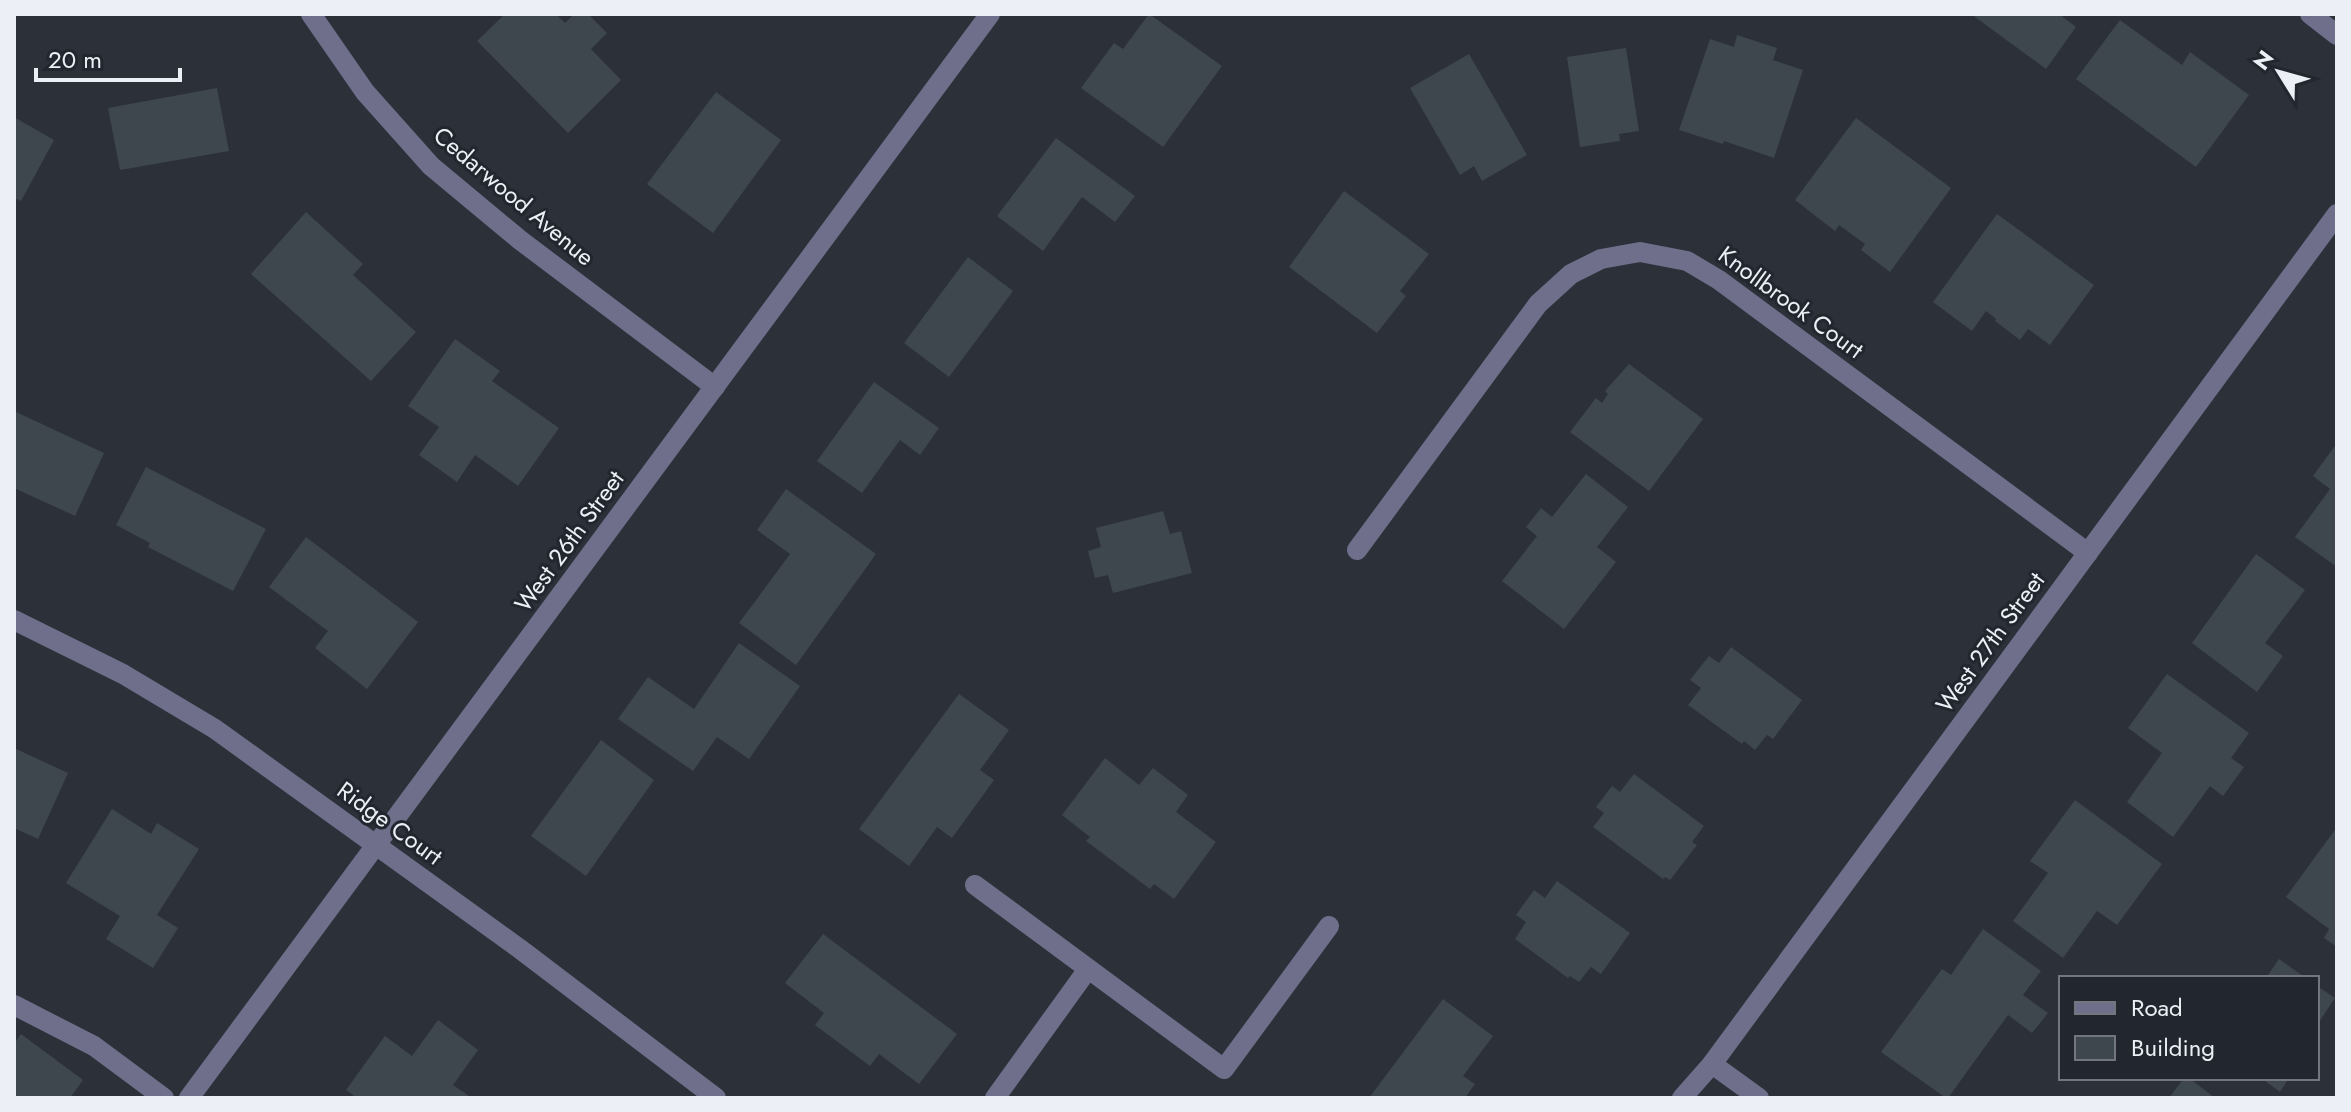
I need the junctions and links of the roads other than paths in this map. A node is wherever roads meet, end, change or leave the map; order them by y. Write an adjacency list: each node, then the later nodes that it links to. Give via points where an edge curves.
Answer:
1 (311, 14): 6 (street, Cedarwood Avenue, via 365,92 431,166)
2 (990, 14): 6 (street, West 26th Street)
3 (2310, 14): 4 (street)
4 (2337, 35)
5 (2337, 214): 8 (street, West 27th Street)
6 (715, 387): 10 (street, West 26th Street)
7 (1357, 550): 8 (street, Knollbrook Court, via 1538,304 1571,274 1601,259 1640,252 1687,261 1719,280)
8 (2088, 553): 15 (street, West 27th Street)
9 (14, 620): 10 (street, Ridge Court, via 123,674 215,729)
10 (376, 846): 17 (street, West 26th Street); 18 (street, Ridge Court)
11 (975, 885): 13 (street)
12 (1329, 926): 13 (street, via 1224,1069)
13 (1088, 969): 19 (street)
14 (14, 1005): 16 (street, via 94,1046)
15 (1712, 1064): 20 (street, West 27th Street); 21 (street)
16 (164, 1098)
17 (189, 1098)
18 (716, 1098)
19 (995, 1098)
20 (1682, 1098)
21 (1759, 1098)

